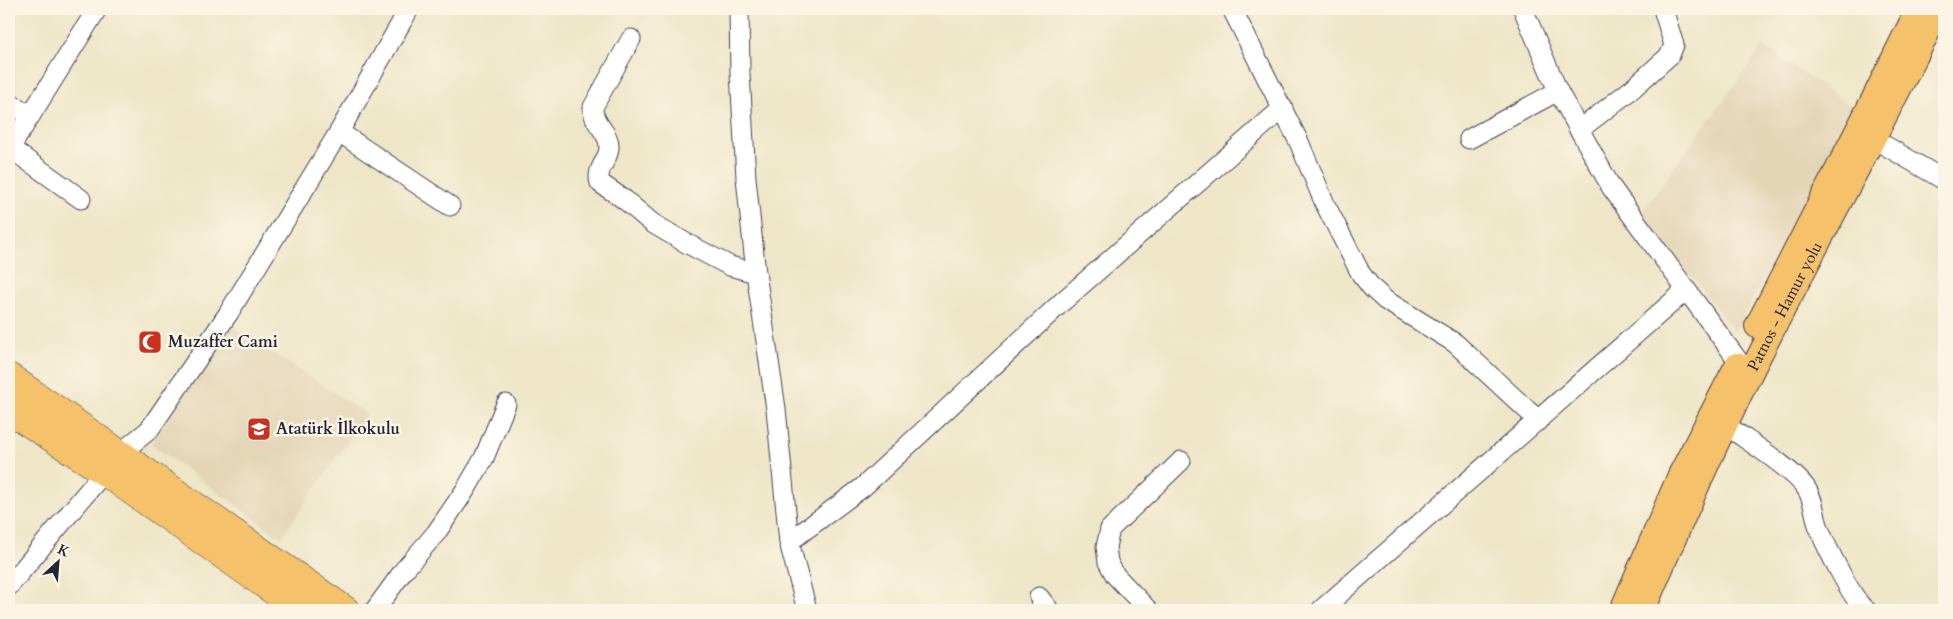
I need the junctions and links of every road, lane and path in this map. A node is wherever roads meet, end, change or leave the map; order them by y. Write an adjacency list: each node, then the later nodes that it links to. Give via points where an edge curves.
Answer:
1 (96, 9): 12 (street)
2 (409, 9): 14 (street)
3 (738, 9): 21 (street, via 746,178)
4 (1232, 9): 11 (street)
5 (1522, 9): 9 (street)
6 (1663, 9): 13 (street, via 1673,50 1632,89)
7 (1934, 16): 16 (main road, Patnos - Hamur yolu); 23 (main road, Patnos - Hamur yolu, via 1872,102)
8 (631, 39): 21 (street, via 593,106 592,115 609,148 599,171 600,183 652,223 686,243 730,266)
9 (1558, 91): 13 (street); 15 (street)
10 (9, 103): 12 (street)
11 (1283, 108): 27 (street, via 1325,204 1361,274 1372,288 1455,343); 31 (street, via 1062,302 863,487)
12 (32, 116): 17 (street)
13 (1578, 130): 22 (street, via 1611,187)
14 (339, 132): 20 (street); 30 (street, via 212,337 148,430)
15 (1469, 139)
16 (1874, 139): 18 (street); 23 (main road, Patnos - Hamur yolu)
17 (9, 149): 19 (street)
18 (1944, 180)
19 (81, 199)
20 (450, 206)
21 (756, 273): 31 (street, via 776,409)
22 (1686, 290): 23 (street); 27 (street)
23 (1744, 368): 28 (main road, Patnos - Hamur yolu); 39 (main road, Patnos - Hamur yolu, via 1680,475)
24 (9, 377): 30 (highway)
25 (506, 404): 35 (street, via 484,458 466,489)
26 (9, 410): 30 (highway)
27 (1539, 421): 38 (street)
28 (1726, 425): 40 (main road, Patnos - Hamur yolu); 41 (street, via 1775,460 1806,488 1819,528 1854,597)
29 (1181, 461): 37 (street, via 1110,529 1106,547 1108,562 1115,575)
30 (112, 463): 32 (street); 33 (highway); 34 (highway)
31 (789, 542): 36 (street)
32 (9, 586)
33 (301, 610)
34 (345, 610)
35 (375, 610)
36 (807, 610)
37 (1148, 610)
38 (1321, 610)
39 (1622, 610)
40 (1643, 610)
41 (1866, 610)

